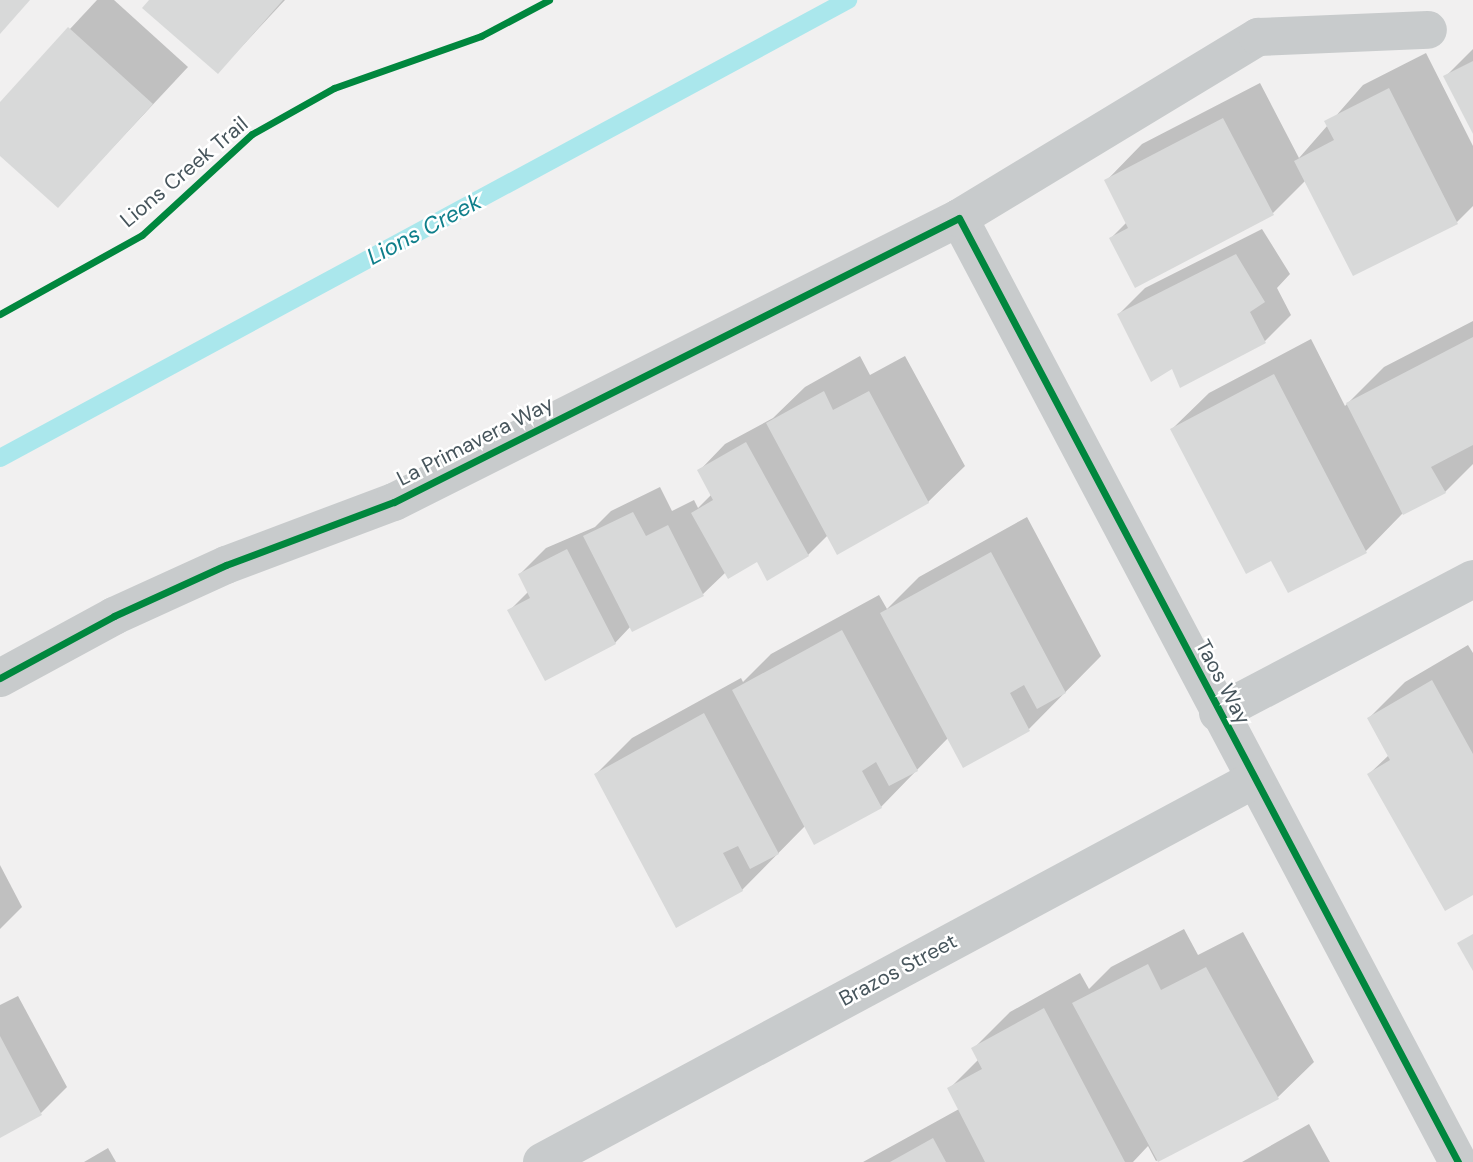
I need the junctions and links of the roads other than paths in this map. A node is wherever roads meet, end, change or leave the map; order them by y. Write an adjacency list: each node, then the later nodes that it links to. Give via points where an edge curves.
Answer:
1 (1428, 30): 2 (street, La Primavera Way, via 1258,37)
2 (958, 218): 4 (street, La Primavera Way, via 394,502 214,571 114,616); 5 (street, Taos Way)
3 (1473, 579): 5 (street, Taos Way)
4 (0, 678)
5 (1218, 712): 6 (street, Taos Way)
6 (1255, 779): 7 (street, Brazos Street); 8 (street, Taos Way)
7 (542, 1162)
8 (1458, 1162)

